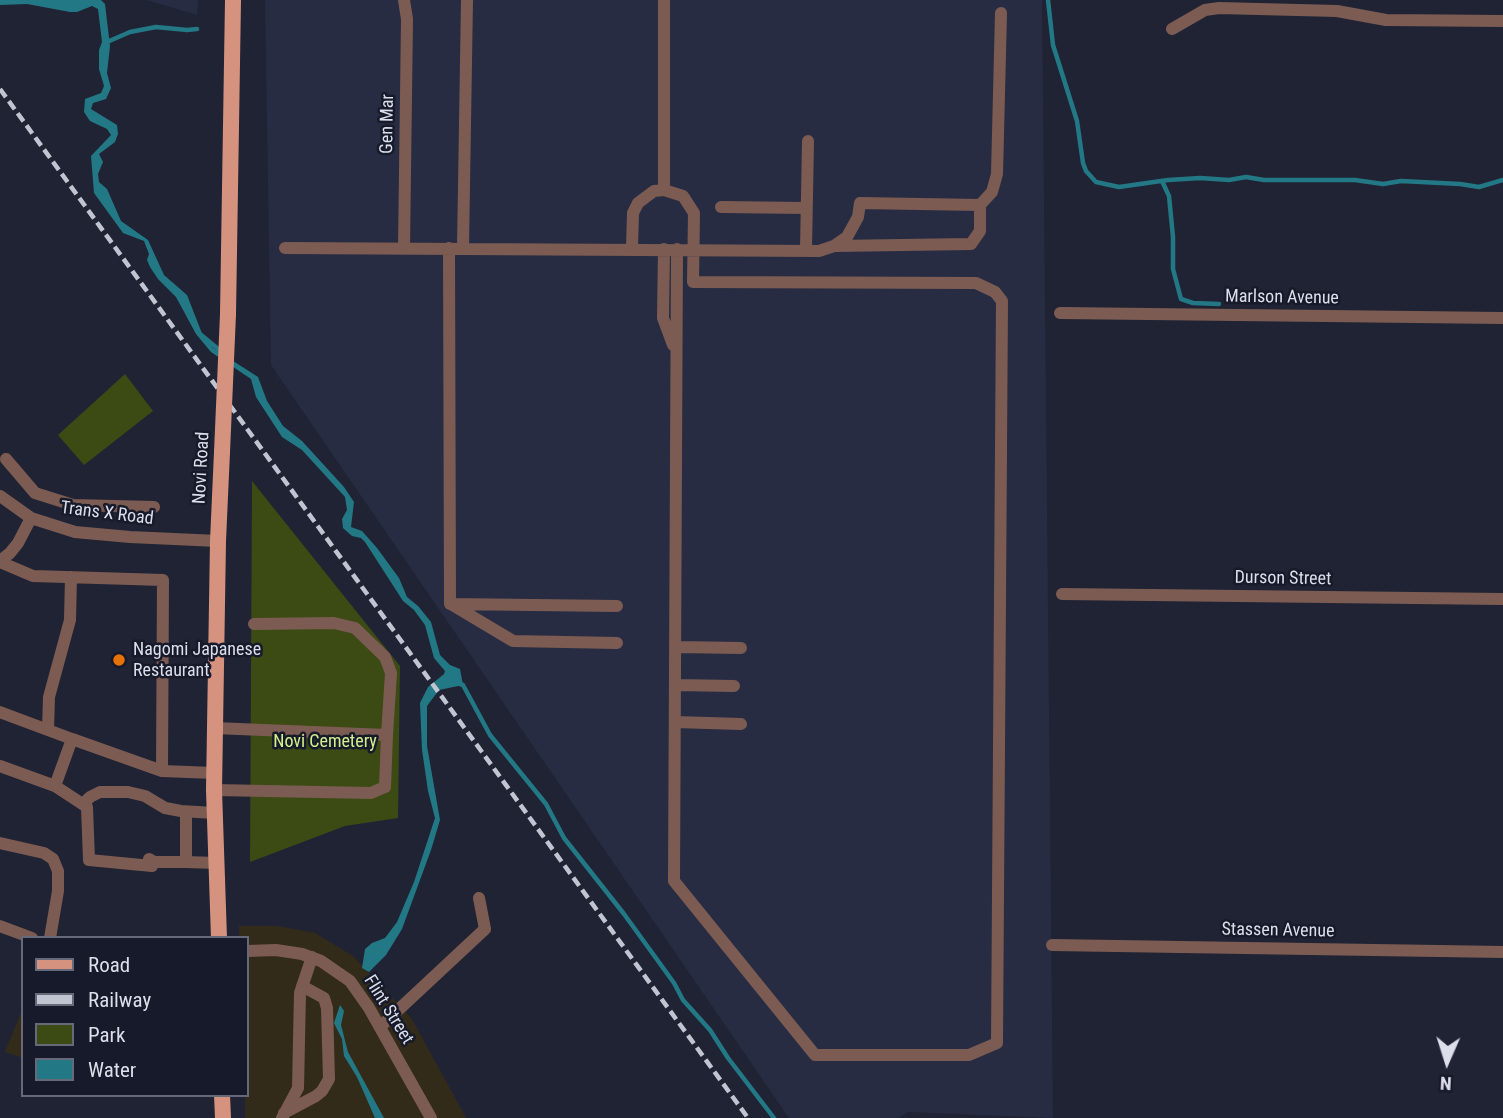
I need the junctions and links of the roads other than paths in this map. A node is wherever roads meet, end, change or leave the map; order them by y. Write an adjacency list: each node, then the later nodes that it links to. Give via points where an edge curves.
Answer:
1 (233, 0): 28 (main road, Novi Road, bridge, via 228,314)
2 (404, 0): 15 (street, Gen Mar)
3 (467, 0): 17 (street)
4 (664, 0): 9 (street)
5 (1001, 13): 10 (street, via 997,174 992,192)
6 (1503, 21): 7 (street, via 1386,20 1337,11 1219,8 1205,10)
7 (1172, 29)
8 (808, 141): 12 (street)
9 (664, 190): 18 (street, via 654,191 633,212); 20 (street, via 690,204)
10 (980, 205): 13 (street, via 860,203 852,231); 13 (street, via 980,231 971,244)
11 (722, 207): 12 (street)
12 (806, 208): 21 (street)
13 (834, 246): 21 (street)
14 (285, 248): 15 (street)
15 (404, 248): 16 (street)
16 (449, 248): 17 (street); 33 (street)
17 (463, 248): 18 (street)
18 (632, 248): 19 (street)
19 (671, 249): 20 (street); 37 (street, via 663,318 676,352)
20 (694, 249): 21 (street); 42 (street, via 693,282 976,283 995,292 1002,302 997,1043 970,1055 815,1055 674,881)
21 (806, 250)
22 (1060, 313): 23 (street, Marlson Avenue)
23 (1503, 318)
24 (2, 458): 26 (street, via 35,493 73,505)
25 (0, 496): 27 (street, Trans X Road)
26 (154, 507)
27 (30, 518): 28 (street, Trans X Road, via 75,532); 29 (street, via 18,543)
28 (218, 541): 44 (main road, Novi Road)
29 (0, 561): 30 (street, via 33,576)
30 (71, 577): 45 (street, via 70,620 49,697); 49 (street, via 163,580)
31 (1062, 594): 32 (street, Durson Street)
32 (1503, 599)
33 (450, 604): 34 (street); 36 (street, via 513,641)
34 (617, 606)
35 (254, 624): 46 (street, via 334,623 355,628 385,657 391,673)
36 (617, 643)
37 (676, 647): 38 (street); 39 (street)
38 (741, 648)
39 (676, 685): 40 (street); 42 (street)
40 (734, 686)
41 (0, 712): 45 (street)
42 (675, 722): 43 (street)
43 (741, 724)
44 (214, 728): 46 (street); 50 (main road, Novi Road)
45 (48, 730): 47 (street)
46 (387, 735): 50 (street, via 384,787 371,793)
47 (72, 739): 49 (street); 51 (street)
48 (0, 766): 51 (street)
49 (162, 771): 50 (street)
50 (214, 781): 54 (main road, Novi Road)
51 (55, 786): 52 (street)
52 (83, 804): 53 (street, via 100,792 128,792); 56 (street, via 87,807 89,860)
53 (187, 812): 54 (street); 56 (street)
54 (214, 813): 57 (main road, Novi Road)
55 (0, 843): 61 (street, via 53,859 58,891)
56 (187, 862): 57 (street)
57 (216, 863): 62 (main road, Novi Road)
58 (479, 898): 68 (street, via 485,929)
59 (0, 926): 60 (street)
60 (27, 936)
61 (50, 936)
62 (219, 936)
63 (1052, 946): 65 (street, Stassen Avenue)
64 (248, 951): 66 (street, Flint Street, via 276,950)
65 (1503, 951)
66 (312, 957): 67 (street); 68 (street, Flint Street, via 355,986)
67 (302, 986): 70 (street, via 298,1088); 70 (street, via 324,998 327,1008 328,1079 316,1096)
68 (380, 1027): 72 (street, Flint Street)
69 (222, 1097): 71 (main road)
70 (283, 1116)
71 (223, 1118)
72 (431, 1118)

